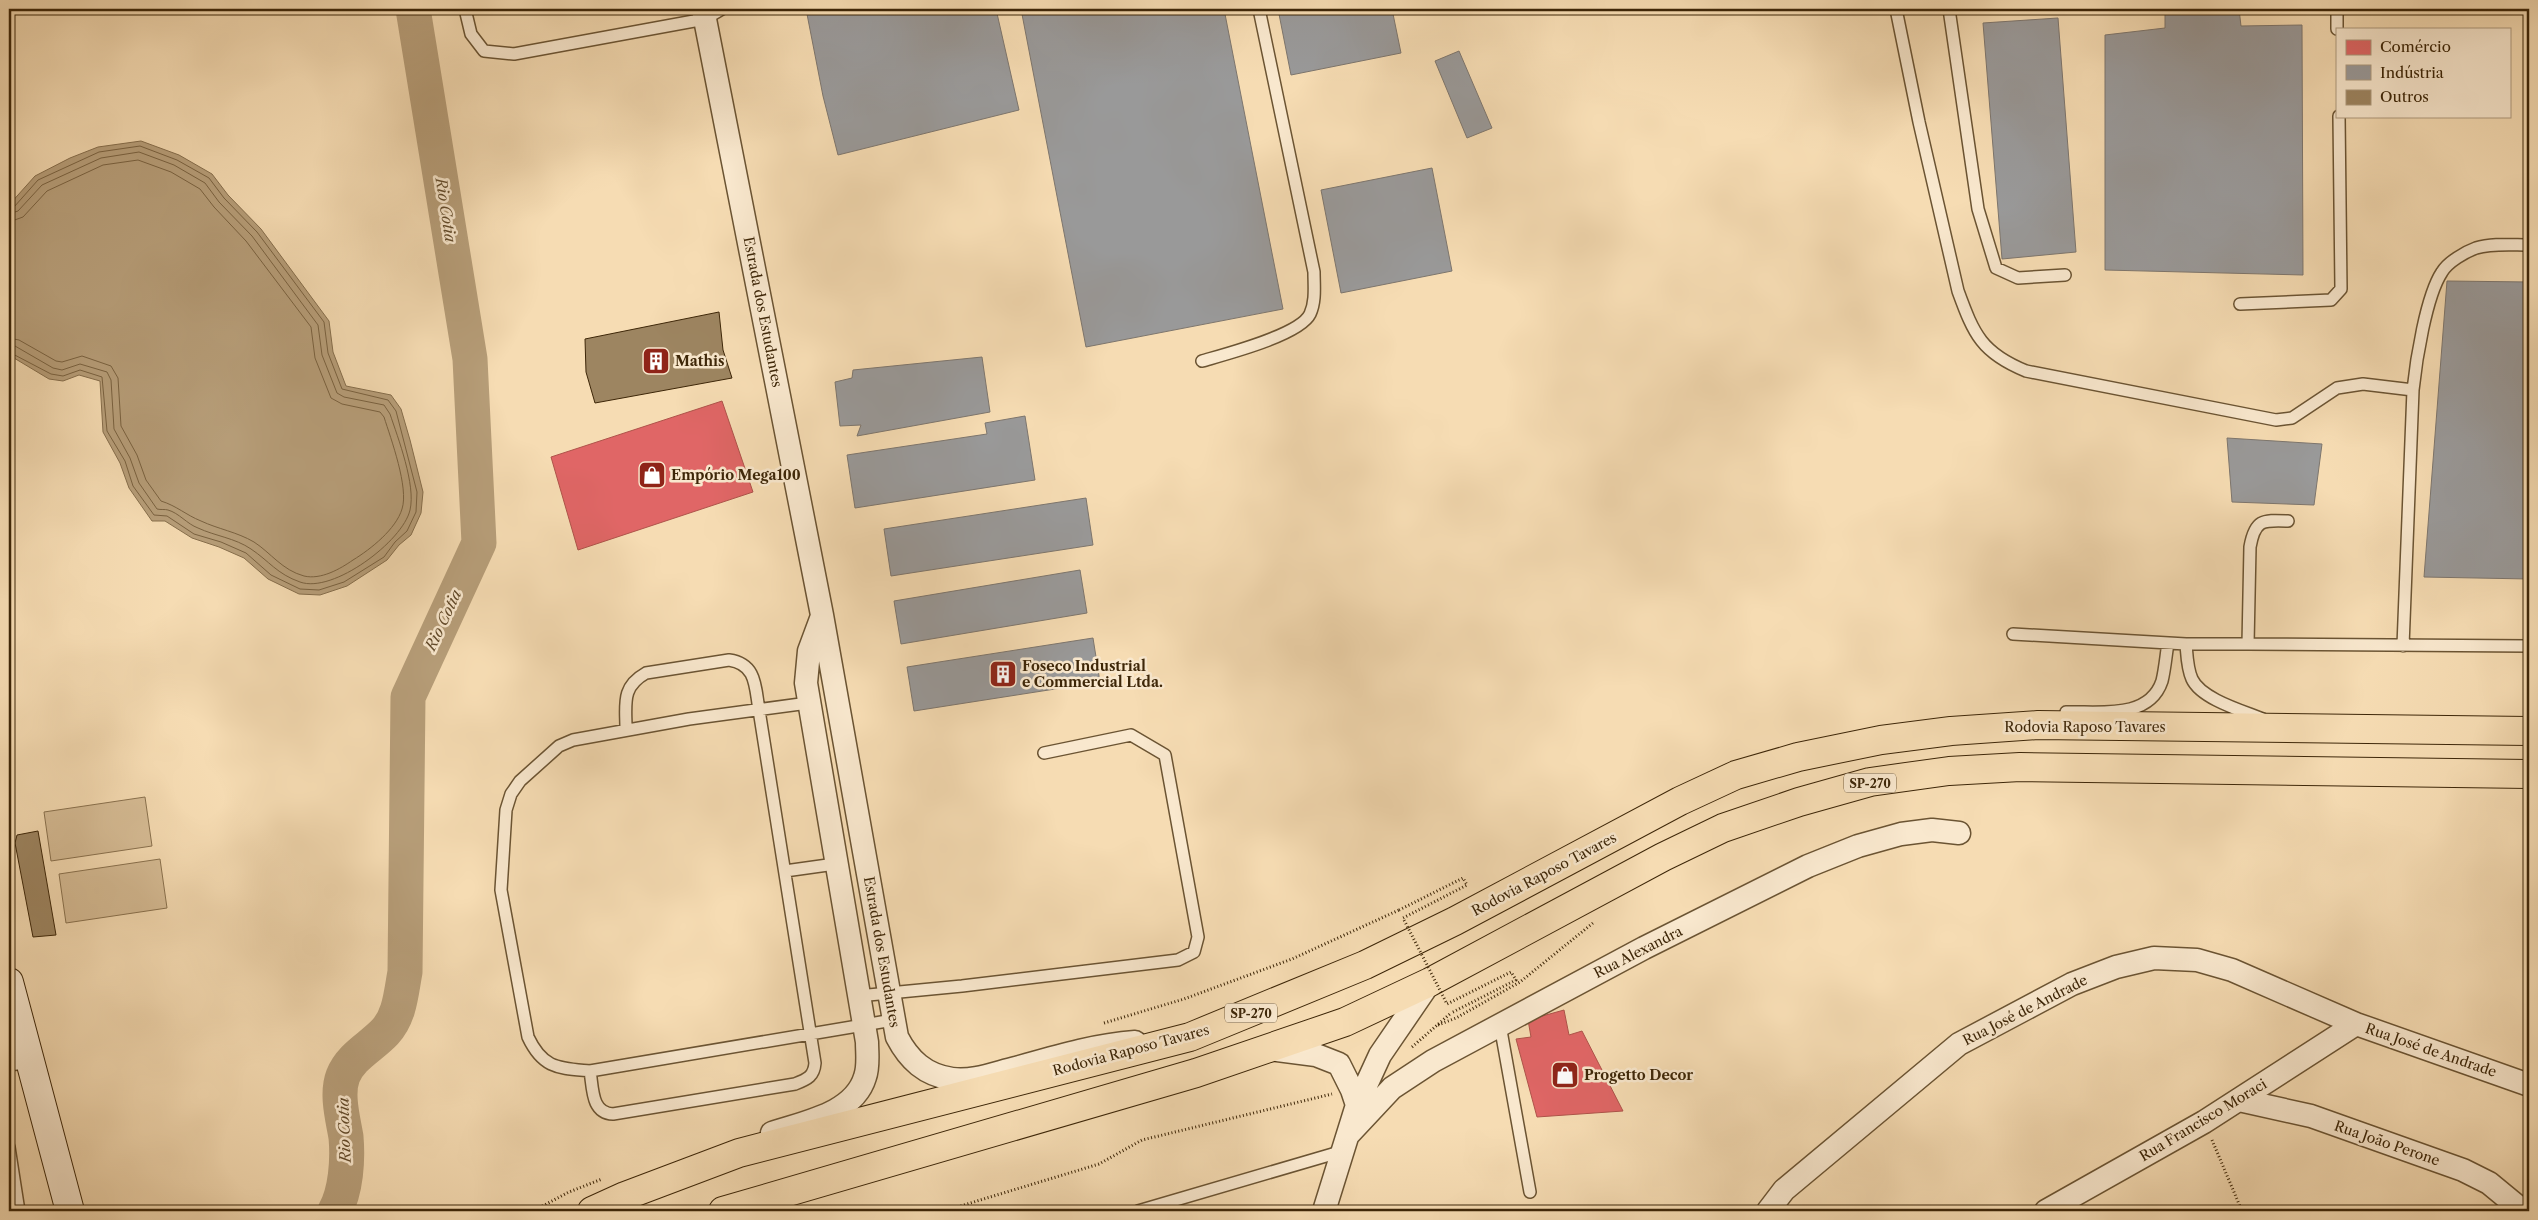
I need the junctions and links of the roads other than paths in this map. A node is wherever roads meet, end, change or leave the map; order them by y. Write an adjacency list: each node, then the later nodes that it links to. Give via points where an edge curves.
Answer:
1 (465, 9): 6 (lane, via 471,34 484,51 514,54)
2 (1259, 9): 12 (lane, via 1314,272 1315,299 1310,316 1298,326 1279,336)
3 (1896, 9): 13 (lane, via 1958,291 1977,334 1992,354 2026,371 2276,420 2292,418 2338,388 2363,384)
4 (1950, 9): 10 (lane, via 1978,209 1996,268 2018,278)
5 (2337, 9): 7 (lane)
6 (710, 12): 15 (street, Estrada dos Estudantes)
7 (2337, 28)
8 (2339, 118): 11 (lane, via 2341,289 2331,300)
9 (2529, 245): 13 (lane, via 2476,248 2442,272 2432,297)
10 (2065, 275)
11 (2240, 304)
12 (1202, 361)
13 (2413, 390): 20 (lane)
14 (2288, 521): 19 (lane, via 2268,520 2253,530)
15 (822, 615): 22 (street, Estrada dos Estudantes); 23 (street, via 806,667)
16 (2014, 634): 17 (lane)
17 (2168, 643): 18 (lane); 27 (lane, via 2162,682 2145,705 2130,710 2018,716)
18 (2186, 644): 19 (lane); 26 (lane, via 2192,680 2200,689)
19 (2248, 644): 20 (lane)
20 (2403, 646): 21 (lane)
21 (2529, 646)
22 (838, 698): 23 (street); 36 (street, Estrada dos Estudantes)
23 (808, 703): 24 (lane); 32 (street)
24 (759, 710): 25 (lane); 25 (lane, via 749,669 740,662 729,660 646,673 634,679 625,700); 33 (lane)
25 (626, 729): 46 (lane, via 559,746 520,781 506,810 501,890 528,1037 535,1052 557,1068)
26 (2285, 729): 27 (highway, Rodovia Raposo Tavares / SP-270, via 2038,725); 28 (highway, Rodovia Raposo Tavares / SP-270)
27 (1951, 730): 43 (highway, Rodovia Raposo Tavares / SP-270, via 1798,757 1736,776 1680,801 1455,921 1365,965)
28 (2529, 731)
29 (1044, 754): 36 (lane, via 1132,735 1165,756 1198,937 1194,952 1178,960)
30 (2529, 774): 35 (highway, SP-270, via 2020,768 1949,771 1870,782 1723,828)
31 (1958, 833): 40 (street, Rua Alexandra, via 1932,830 1901,834 1858,846 1808,866)
32 (835, 864): 33 (lane); 37 (street)
33 (785, 871): 42 (lane)
34 (9, 982): 45 (main road)
35 (1430, 982): 44 (highway, SP-270, via 1345,1022); 48 (street)
36 (888, 993): 37 (lane); 38 (street, Estrada dos Estudantes)
37 (858, 996): 41 (street)
38 (893, 1020): 41 (lane); 43 (street, Estrada dos Estudantes, via 901,1044 914,1062 934,1074 965,1080 1104,1045)
39 (2356, 1024): 47 (street, Rua José de Andrade); 49 (street, Rua Francisco Moraci); 60 (street, Rua José de Andrade, via 2232,970 2197,960 2154,958 2116,967 2072,984 1959,1044 1784,1190)
40 (1500, 1025): 50 (street, Rua Alexandra, via 1433,1061 1392,1088); 53 (lane)
41 (863, 1026): 42 (lane); 52 (street, via 867,1042 866,1076 851,1100 839,1109)
42 (811, 1034): 46 (lane); 46 (lane, via 814,1071 808,1079 786,1086 605,1114 596,1104)
43 (1190, 1037): 52 (highway, Rodovia Raposo Tavares / SP-270)
44 (1268, 1049): 48 (street, via 1330,1059 1338,1064); 57 (highway, SP-270)
45 (20, 1064): 55 (main road)
46 (590, 1071)
47 (2529, 1085)
48 (1355, 1097): 50 (street)
49 (2239, 1100): 61 (street, Rua Francisco Moraci); 62 (street, Rua João Perone, via 2311,1116 2454,1166 2489,1183)
50 (1345, 1143): 58 (lane); 59 (street)
51 (9, 1147): 54 (lane)
52 (617, 1186): 56 (highway, Rodovia Raposo Tavares / SP-270)
53 (1530, 1192)
54 (19, 1211)
55 (70, 1211)
56 (592, 1211)
57 (723, 1211)
58 (1138, 1211)
59 (1324, 1211)
60 (1768, 1211)
61 (2046, 1211)
62 (2523, 1211)

